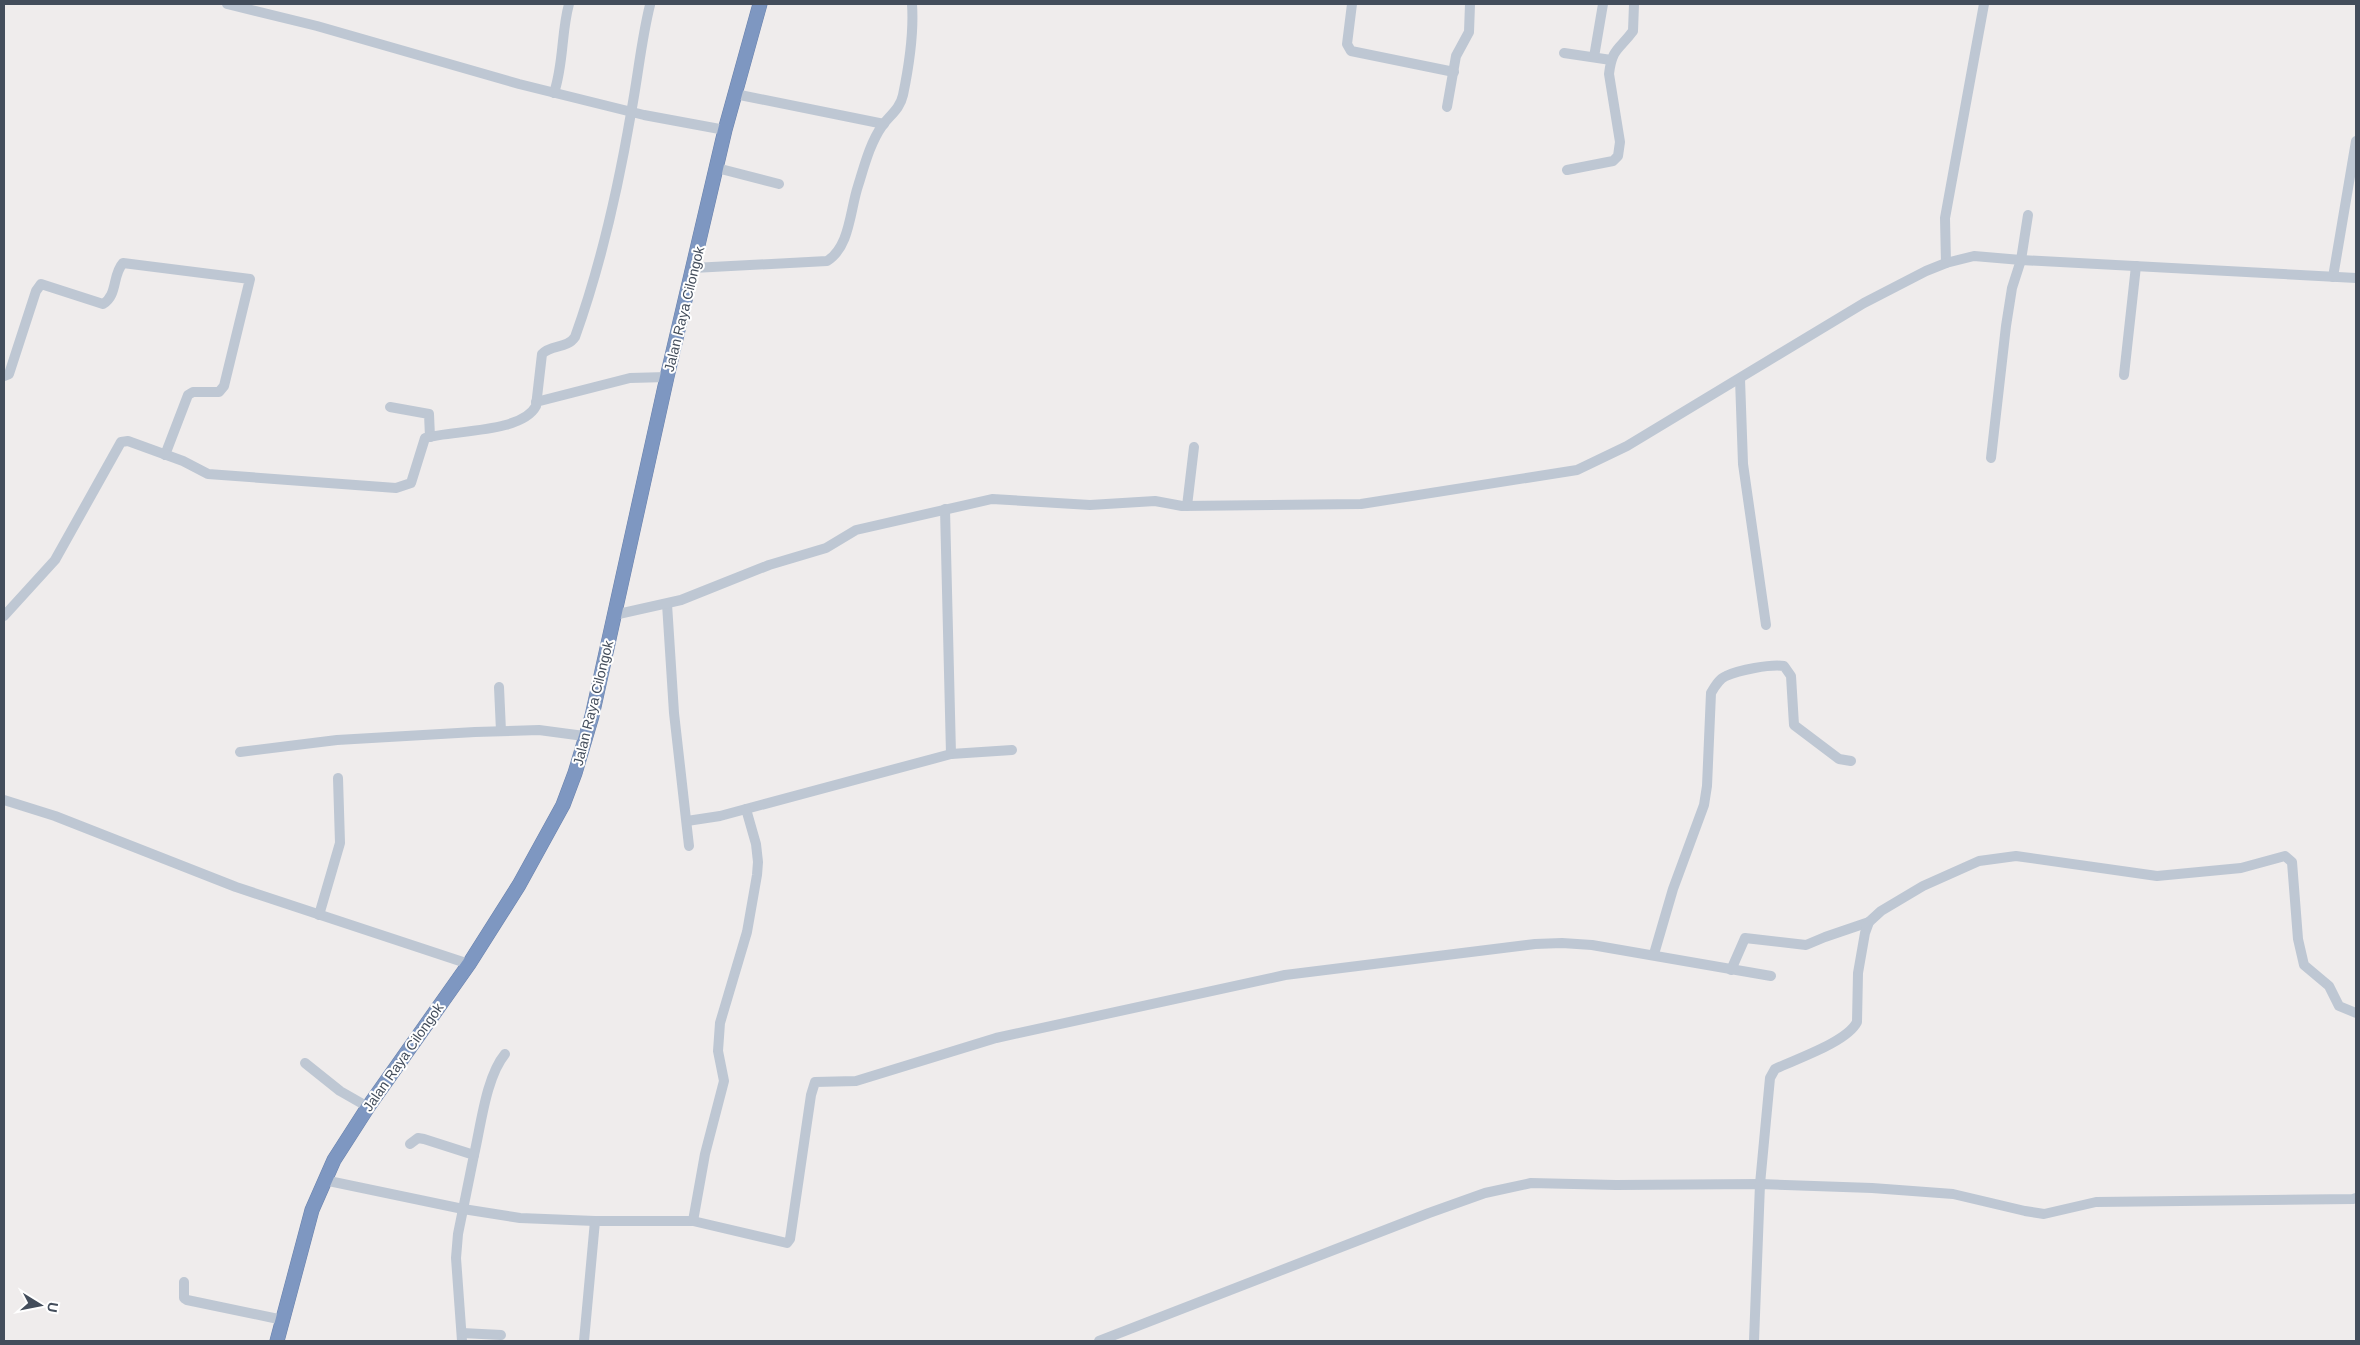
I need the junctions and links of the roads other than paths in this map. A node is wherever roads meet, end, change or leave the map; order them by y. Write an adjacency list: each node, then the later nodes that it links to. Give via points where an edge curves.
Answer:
1 (227, 4): 15 (street)
2 (569, 4): 15 (street)
3 (760, 4): 16 (highway, Jalan Raya Cilongok)
4 (912, 4): 19 (street, via 912,29 902,97)
5 (1352, 4): 14 (street, via 1347,44 1351,51)
6 (1470, 4): 14 (street, via 1469,32 1457,52)
7 (1603, 4): 12 (street)
8 (1634, 4): 13 (street, via 1633,31 1615,50)
9 (1984, 4): 27 (street, via 1945,218)
10 (650, 5): 18 (street, via 640,45)
11 (1564, 52): 12 (street)
12 (1594, 57): 13 (street)
13 (1611, 60): 23 (street, via 1609,74 1620,142 1618,156 1613,161)
14 (1454, 72): 17 (street)
15 (554, 93): 18 (street)
16 (734, 94): 19 (street); 20 (highway, Jalan Raya Cilongok)
17 (1447, 107)
18 (632, 112): 20 (street); 36 (street, via 597,271 575,337 568,344 542,354)
19 (884, 124): 29 (street, via 866,162 844,239 835,256 827,261)
20 (725, 130): 22 (highway, Jalan Raya Cilongok)
21 (2356, 141): 30 (street)
22 (717, 168): 24 (street); 29 (highway, Jalan Raya Cilongok)
23 (1567, 170)
24 (779, 184)
25 (2028, 215): 26 (street)
26 (2022, 260): 27 (street, via 1974,256); 28 (street); 41 (street, via 2012,288 2006,326)
27 (1946, 263): 35 (street, via 1864,303)
28 (2136, 266): 30 (street); 32 (street)
29 (693, 268): 34 (highway, Jalan Raya Cilongok)
30 (2333, 277): 31 (street)
31 (2356, 278)
32 (2124, 375)
33 (4, 376): 40 (street, via 9,374 41,284 104,304 112,296 119,267 123,263 250,279 224,386 219,392 193,392 188,395)
34 (667, 377): 36 (street, via 630,378); 45 (highway, Jalan Raya Cilongok)
35 (1740, 378): 42 (street, via 1627,446 1577,470 1361,504); 47 (street, via 1744,464)
36 (536, 402): 38 (street, via 534,411 516,423)
37 (390, 407): 38 (street, via 430,414)
38 (430, 437): 40 (street, via 423,441 411,483 396,488 208,474)
39 (1194, 447): 42 (street)
40 (165, 455): 46 (street, via 128,441 121,442 55,560)
41 (1991, 458)
42 (1187, 506): 43 (street, via 1155,501 1090,505 992,499)
43 (944, 509): 44 (street, via 856,530 826,548 769,565); 53 (street)
44 (667, 604): 45 (street); 58 (street, via 674,713)
45 (614, 615): 50 (highway, Jalan Raya Cilongok, via 592,716)
46 (4, 616)
47 (1766, 626)
48 (499, 687): 49 (street)
49 (501, 731): 50 (street, via 539,730); 52 (street, via 338,740)
50 (584, 736): 63 (highway, Jalan Raya Cilongok, via 575,773 549,834)
51 (1012, 750): 53 (street)
52 (240, 752)
53 (951, 754): 57 (street)
54 (1851, 761): 62 (street, via 1839,759 1794,725 1791,676 1784,666 1775,664 1725,676 1715,685 1711,693 1704,805 1673,889)
55 (338, 778): 60 (street, via 340,843)
56 (4, 800): 60 (street)
57 (746, 809): 58 (street); 77 (street, via 756,844 757,875 747,932 720,1023 718,1051 724,1082)
58 (687, 820): 59 (street)
59 (688, 846)
60 (319, 915): 63 (street)
61 (1870, 922): 64 (street, via 1806,945 1745,938); 66 (street, via 1881,911 1923,886 1979,861 2000,857 2047,859 2157,876 2240,868 2286,856 2292,862 2298,939 2304,965 2329,986 2340,1006); 73 (street, via 1858,972 1857,1022 1854,1028 1776,1069 1770,1078)
62 (1654, 954): 64 (street); 77 (street, via 1553,943 1285,975 996,1038 856,1082 815,1082 787,1243)
63 (469, 964): 69 (highway, Jalan Raya Cilongok)
64 (1731, 970): 65 (street)
65 (1771, 976)
66 (2356, 1014)
67 (505, 1054): 71 (street, via 491,1078)
68 (305, 1063): 69 (street)
69 (368, 1107): 72 (highway, Jalan Raya Cilongok)
70 (410, 1144): 71 (street, via 418,1138 424,1139)
71 (474, 1155): 75 (street)
72 (324, 1180): 75 (street); 79 (highway, Jalan Raya Cilongok, via 312,1210)
73 (1760, 1184): 74 (street, via 1953,1194 2044,1214 2096,1202); 84 (street, via 1616,1186 1531,1183 1485,1192); 85 (street)
74 (2356, 1198)
75 (463, 1210): 76 (street, via 520,1218); 81 (street, via 456,1258)
76 (595, 1221): 77 (street); 83 (street)
77 (693, 1221)
78 (184, 1282): 79 (street, via 184,1298 187,1300)
79 (283, 1320): 82 (highway, Jalan Raya Cilongok)
80 (501, 1335): 81 (street)
81 (462, 1337)
82 (277, 1341)
83 (584, 1341)
84 (1099, 1341)
85 (1754, 1341)

